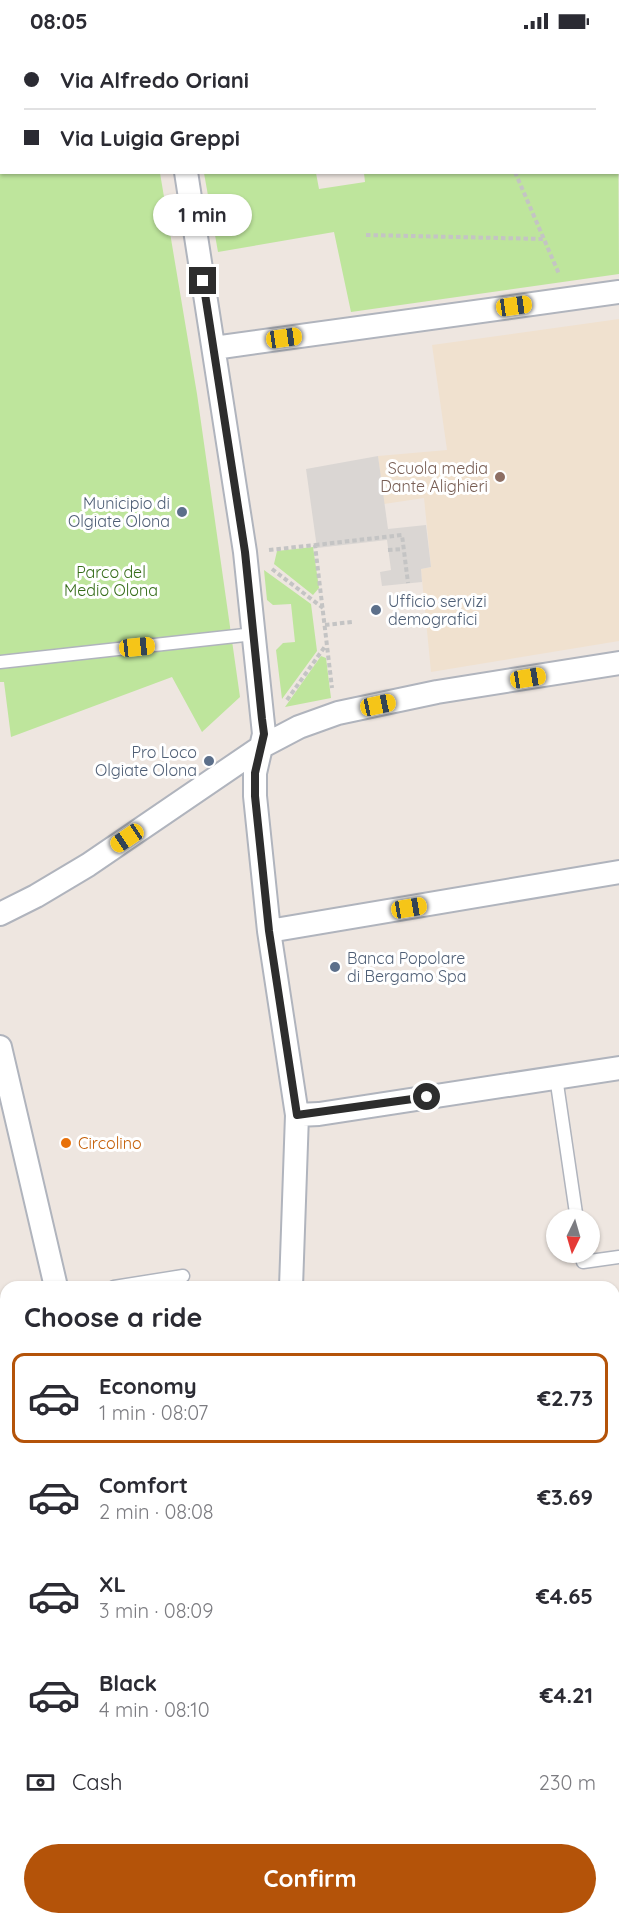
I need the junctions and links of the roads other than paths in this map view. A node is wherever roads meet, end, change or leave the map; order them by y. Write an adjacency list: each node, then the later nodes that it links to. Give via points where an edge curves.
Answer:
1 (186, 174): 3 (street)
2 (619, 292): 3 (street)
3 (214, 348): 4 (street)
4 (254, 634): 5 (lane); 7 (street, via 264,734)
5 (0, 662)
6 (619, 663): 7 (street, via 437,692 338,713)
7 (261, 747): 9 (street, via 88,865); 10 (street, via 255,796)
8 (619, 872): 10 (street)
9 (0, 914)
10 (269, 931): 14 (street)
11 (0, 1047): 19 (street)
12 (619, 1068): 13 (street)
13 (556, 1077): 14 (street); 15 (lane)
14 (297, 1115): 21 (street)
15 (575, 1209)
16 (619, 1257): 17 (lane)
17 (600, 1260)
18 (183, 1276): 20 (lane)
19 (55, 1281)
20 (152, 1281)
21 (291, 1281)

